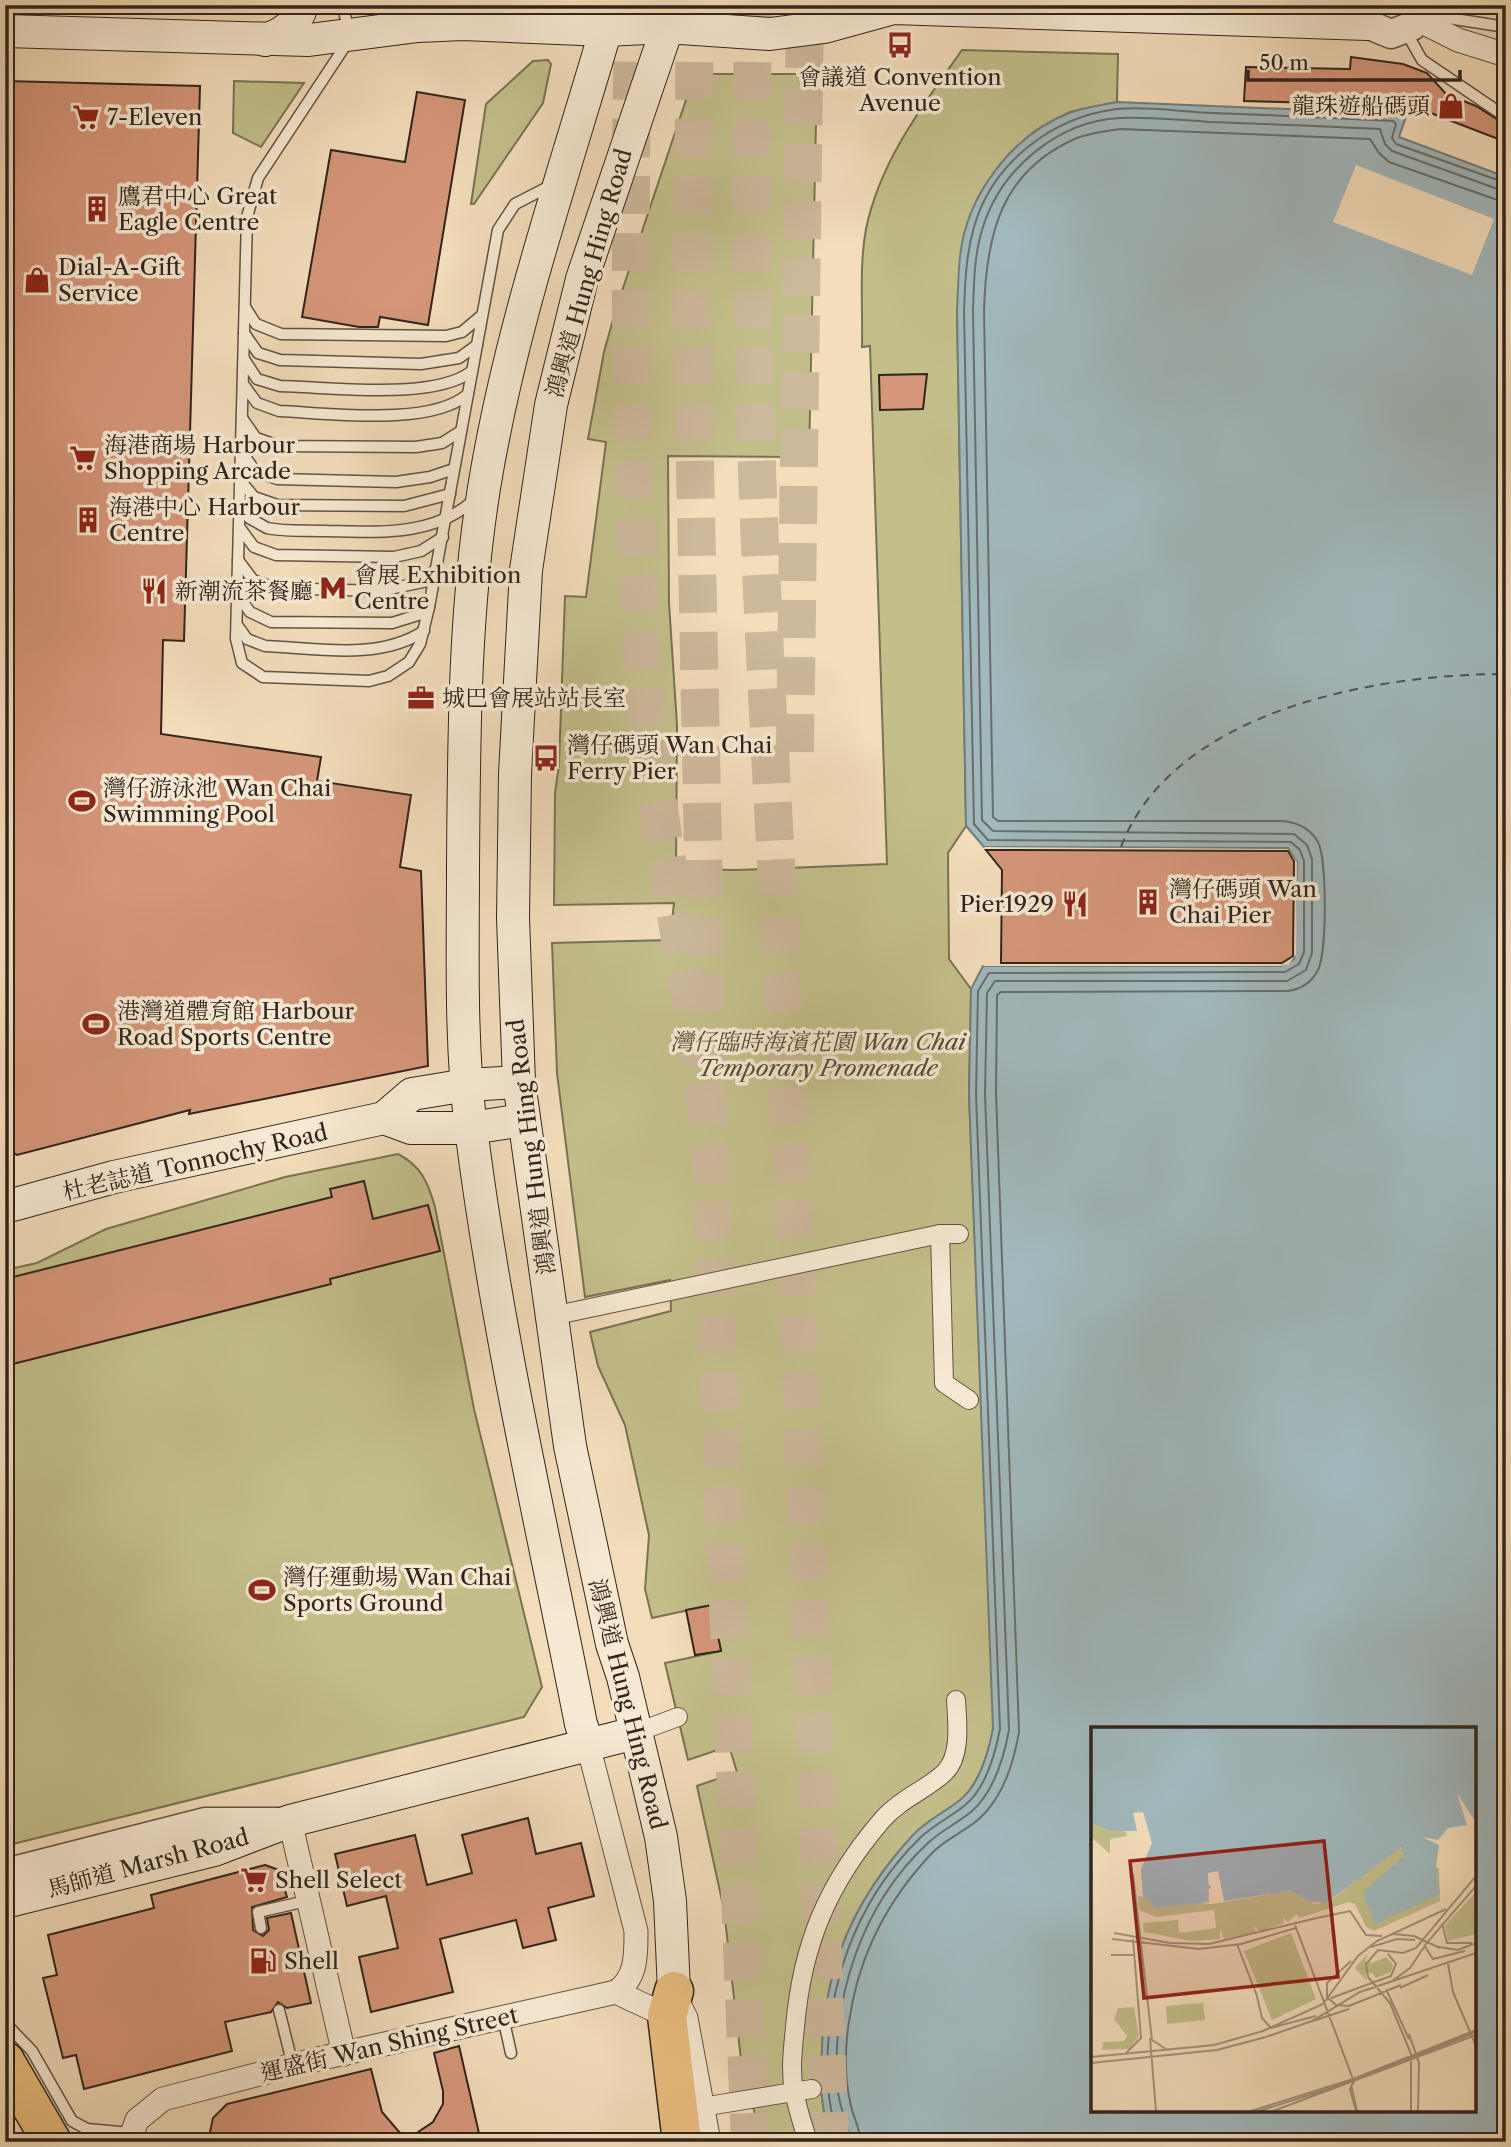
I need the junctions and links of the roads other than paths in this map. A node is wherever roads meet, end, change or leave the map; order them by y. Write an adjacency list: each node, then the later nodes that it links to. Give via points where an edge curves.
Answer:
1 (302, 5): 13 (main road, via 296,22)
2 (342, 5): 12 (lane)
3 (639, 5): 7 (main road)
4 (855, 5): 5 (main road)
5 (893, 8): 6 (main road); 7 (main road, via 796,32 749,34)
6 (1363, 14): 8 (street, via 1382,32)
7 (670, 16): 9 (main road); 42 (main road, 鴻興道 Hung Hing Road, via 582,279 537,487 526,570 515,774 513,918)
8 (1417, 17): 10 (lane); 14 (street, via 1458,40); 15 (lane, via 1422,60)
9 (609, 18): 12 (main road, via 418,26); 16 (main road, 鴻興道 Hung Hing Road)
10 (1506, 27)
11 (5, 31): 13 (main road)
12 (351, 37): 13 (main road); 17 (lane, via 258,178 247,217)
13 (265, 40)
14 (1506, 55)
15 (1506, 117)
16 (558, 181): 18 (lane, via 515,204 506,215 498,230); 31 (main road, 鴻興道 Hung Hing Road, via 512,344)
17 (244, 294): 18 (lane, via 250,318 263,330 281,334 446,336 462,332); 19 (lane)
18 (481, 316): 20 (lane)
19 (243, 320): 20 (lane, via 253,349 271,359 421,365 459,358); 21 (lane)
20 (477, 345): 23 (lane)
21 (242, 346): 22 (lane); 23 (lane, via 253,375 280,386 428,388 453,383)
22 (242, 371): 24 (lane, via 248,396 261,407 279,411 423,413 449,407); 25 (lane)
23 (472, 371): 24 (lane)
24 (468, 394): 26 (lane)
25 (241, 405): 26 (lane, via 248,430 261,441 279,446 416,447 442,443); 27 (lane)
26 (461, 432): 29 (lane)
27 (240, 439): 28 (lane); 29 (lane, via 247,463 260,474 277,479 396,482)
28 (240, 464): 30 (lane); 32 (lane, via 242,482 250,493 277,505 404,506)
29 (454, 469): 32 (lane)
30 (239, 489): 33 (lane); 34 (lane, via 246,514 258,525 276,530 390,533)
31 (483, 492): 34 (lane); 43 (main road, 鴻興道 Hung Hing Road, via 464,725 463,1029)
32 (450, 494): 34 (lane)
33 (238, 515): 35 (lane, via 248,543 276,555 394,556 421,551); 36 (lane)
34 (446, 518): 35 (lane)
35 (443, 537): 37 (lane)
36 (238, 548): 37 (lane, via 248,576 275,588 380,591 423,582); 38 (lane)
37 (436, 569): 39 (lane)
38 (237, 589): 39 (lane, via 244,608 271,622 391,623); 40 (lane)
39 (429, 607): 41 (lane)
40 (236, 620): 41 (lane, via 243,635 265,646 376,649 405,642); 41 (lane, via 236,646 242,663 255,674 273,679 380,679 409,662)
41 (424, 631)
42 (519, 1082): 43 (main road, 杜老誌道 Tonnochy Road); 45 (main road, 鴻興道 Hung Hing Road)
43 (467, 1085): 44 (main road, 杜老誌道 Tonnochy Road, via 412,1094); 46 (main road, 鴻興道 Hung Hing Road)
44 (384, 1118): 46 (main road, 杜老誌道 Tonnochy Road, via 411,1128); 47 (main road, 杜老誌道 Tonnochy Road, via 114,1177)
45 (523, 1120): 46 (main road, 杜老誌道 Tonnochy Road); 50 (main road, 鴻興道 Hung Hing Road)
46 (471, 1128): 54 (main road, 鴻興道 Hung Hing Road, via 504,1328)
47 (5, 1207)
48 (940, 1234): 49 (street); 50 (street); 51 (street, via 944,1383)
49 (959, 1234)
50 (552, 1316): 54 (main road, 鴻興道 Hung Hing Road, via 570,1446 612,1644)
51 (969, 1400)
52 (956, 1700): 71 (street, via 957,1740 946,1771 883,1818 826,1898 804,1961)
53 (678, 1717): 54 (street)
54 (604, 1741): 55 (main road, via 543,1774); 55 (main road, via 534,1737); 61 (street, 鴻興道 Hung Hing Road, via 636,1931 632,1972); 62 (main road, 鴻興道 Hung Hing Road, via 666,1869)
55 (513, 1763): 56 (main road, 馬師道 Marsh Road)
56 (290, 1821): 57 (street, 馬師道 Marsh Road, via 205,1822); 58 (street); 59 (main road, 馬師道 Marsh Road, via 214,1850)
57 (5, 1873)
58 (311, 1900): 60 (lane, via 258,1912); 67 (street)
59 (5, 1902)
60 (261, 1928)
61 (617, 1992): 62 (street); 64 (street, 運盛街 Wan Shing Street)
62 (671, 2003): 72 (street, 鴻興道 Hung Hing Road, via 686,2018); 75 (highway)
63 (279, 2010): 69 (lane)
64 (503, 2017): 66 (lane); 67 (street, 運盛街 Wan Shing Street)
65 (5, 2023): 73 (lane, via 32,2052 72,2121 87,2129)
66 (511, 2053)
67 (344, 2054): 69 (street, 運盛街 Wan Shing Street)
68 (5, 2061): 74 (highway)
69 (293, 2066): 73 (street, 運盛街 Wan Shing Street, via 163,2099 143,2113)
70 (812, 2089): 71 (street)
71 (793, 2090): 72 (street); 77 (street)
72 (702, 2107): 76 (street, 鴻興道 Hung Hing Road)
73 (130, 2137)
74 (52, 2142)
75 (682, 2142)
76 (709, 2142)
77 (808, 2142)

